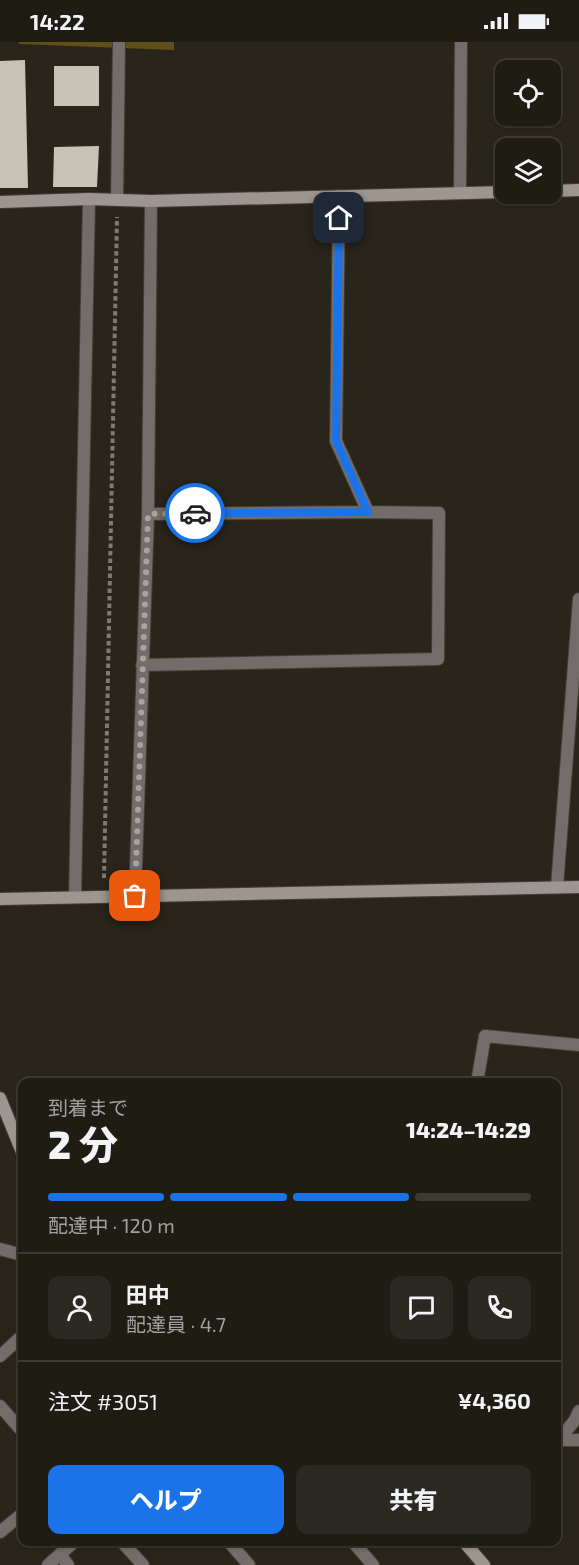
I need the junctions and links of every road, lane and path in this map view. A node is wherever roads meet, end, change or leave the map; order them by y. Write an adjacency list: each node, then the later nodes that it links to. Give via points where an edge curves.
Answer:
1 (119, 42): 9 (street)
2 (461, 42): 6 (street)
3 (579, 190): 4 (street)
4 (561, 191)
5 (495, 192): 6 (street)
6 (460, 193): 7 (street)
7 (339, 196): 10 (street); 12 (street, via 336,441)
8 (89, 199): 9 (street); 11 (street); 19 (street)
9 (117, 201): 10 (street); 20 (path)
10 (151, 201): 13 (street)
11 (0, 202)
12 (368, 512): 13 (street); 15 (street, via 438,513 438,659)
13 (148, 514): 15 (street)
14 (579, 600): 16 (street)
15 (142, 665): 18 (street)
16 (557, 887): 17 (street); 18 (street)
17 (579, 887)
18 (135, 896): 20 (street)
19 (75, 897): 20 (street); 21 (street)
20 (104, 897)
21 (0, 899)
22 (579, 1046): 23 (street, via 485,1036)
23 (478, 1078)
24 (0, 1098): 25 (street)
25 (18, 1142)
26 (0, 1249): 27 (street)
27 (18, 1254)
28 (18, 1340): 29 (street)
29 (0, 1356)
30 (0, 1406): 32 (street)
31 (579, 1411): 33 (street)
32 (18, 1426)
33 (561, 1439)
34 (579, 1440): 35 (street)
35 (561, 1442)
36 (18, 1517): 37 (street)
37 (0, 1532)
38 (69, 1546): 43 (street)
39 (126, 1546): 46 (street)
40 (232, 1546): 47 (street)
41 (356, 1546): 48 (street)
42 (467, 1546): 49 (street)
43 (60, 1554): 44 (street); 45 (street)
44 (48, 1565)
45 (68, 1565)
46 (143, 1565)
47 (249, 1565)
48 (373, 1565)
49 (484, 1565)

